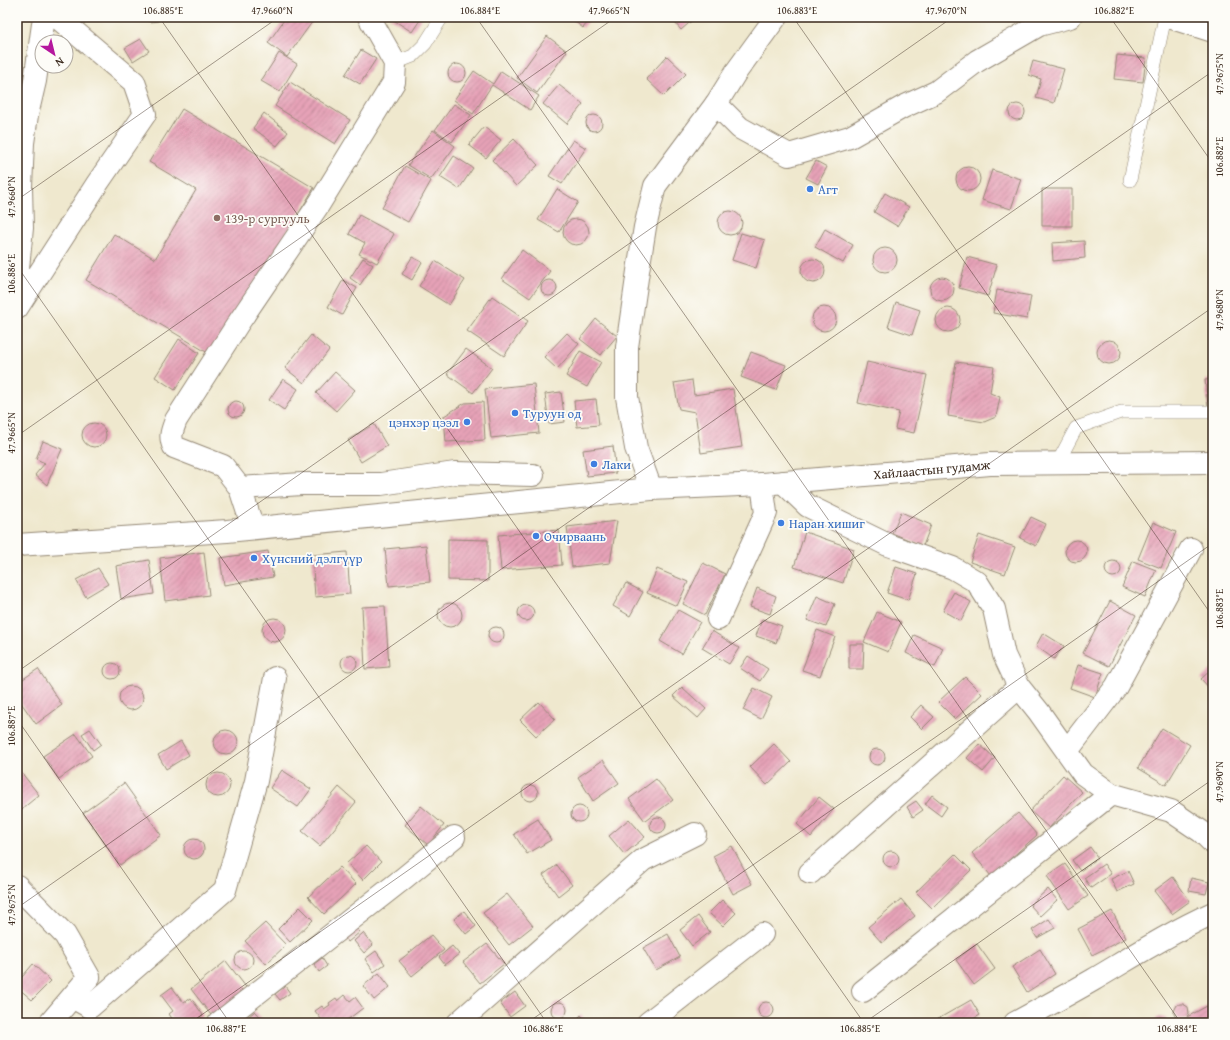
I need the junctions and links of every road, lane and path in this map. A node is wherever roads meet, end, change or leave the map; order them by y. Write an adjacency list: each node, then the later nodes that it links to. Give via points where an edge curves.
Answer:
1 (44, 17): 14 (street, via 35,81 27,115)
2 (57, 17): 16 (street, via 134,82 145,114)
3 (369, 17): 11 (street)
4 (442, 17): 11 (lane, via 426,44 413,56)
5 (776, 17): 12 (street)
6 (1070, 17): 9 (street)
7 (1165, 17): 13 (lane)
8 (1169, 17): 10 (street)
9 (1037, 21): 12 (street, via 936,92 850,136 789,155 740,128)
10 (1213, 31)
11 (395, 63): 22 (street, via 394,82 319,204 176,420 171,433 174,447 223,466)
12 (716, 104): 23 (street, via 655,186 638,271 627,347 628,397 636,448)
13 (1130, 180)
14 (19, 187): 15 (street, via 22,228)
15 (17, 278)
16 (17, 308)
17 (1213, 412): 19 (lane, via 1121,412 1076,428)
18 (1213, 462): 19 (street, Хайлаастын гудамж)
19 (1057, 464): 21 (street, Хайлаастын гудамж, via 990,464)
20 (533, 475): 22 (street, via 455,473 381,484 302,484)
21 (772, 483): 23 (street, Хайлаастын гудамж); 27 (street, via 766,513); 29 (street, via 808,506 888,544 953,568 977,582 994,610 1004,655)
22 (240, 488): 24 (street)
23 (651, 489): 24 (street, Хайлаастын гудамж)
24 (253, 528): 25 (street, Хайлаастын гудамж)
25 (17, 545)
26 (1191, 549): 30 (street, via 1116,687)
27 (718, 619)
28 (275, 678): 40 (street, via 256,781 225,890 90,1007)
29 (1019, 687): 30 (street); 35 (street)
30 (1067, 751): 31 (street, via 1083,774)
31 (1111, 794): 34 (street, via 1171,811 1202,832); 39 (street)
32 (695, 834): 44 (street, via 643,860)
33 (454, 836): 43 (street)
34 (1213, 843)
35 (810, 873)
36 (17, 886): 40 (street, via 65,935 89,977)
37 (1213, 913): 46 (street)
38 (762, 934): 45 (street)
39 (863, 991)
40 (72, 997): 41 (street); 42 (street)
41 (50, 1023)
42 (95, 1023)
43 (219, 1023)
44 (458, 1023)
45 (648, 1023)
46 (1015, 1023)

